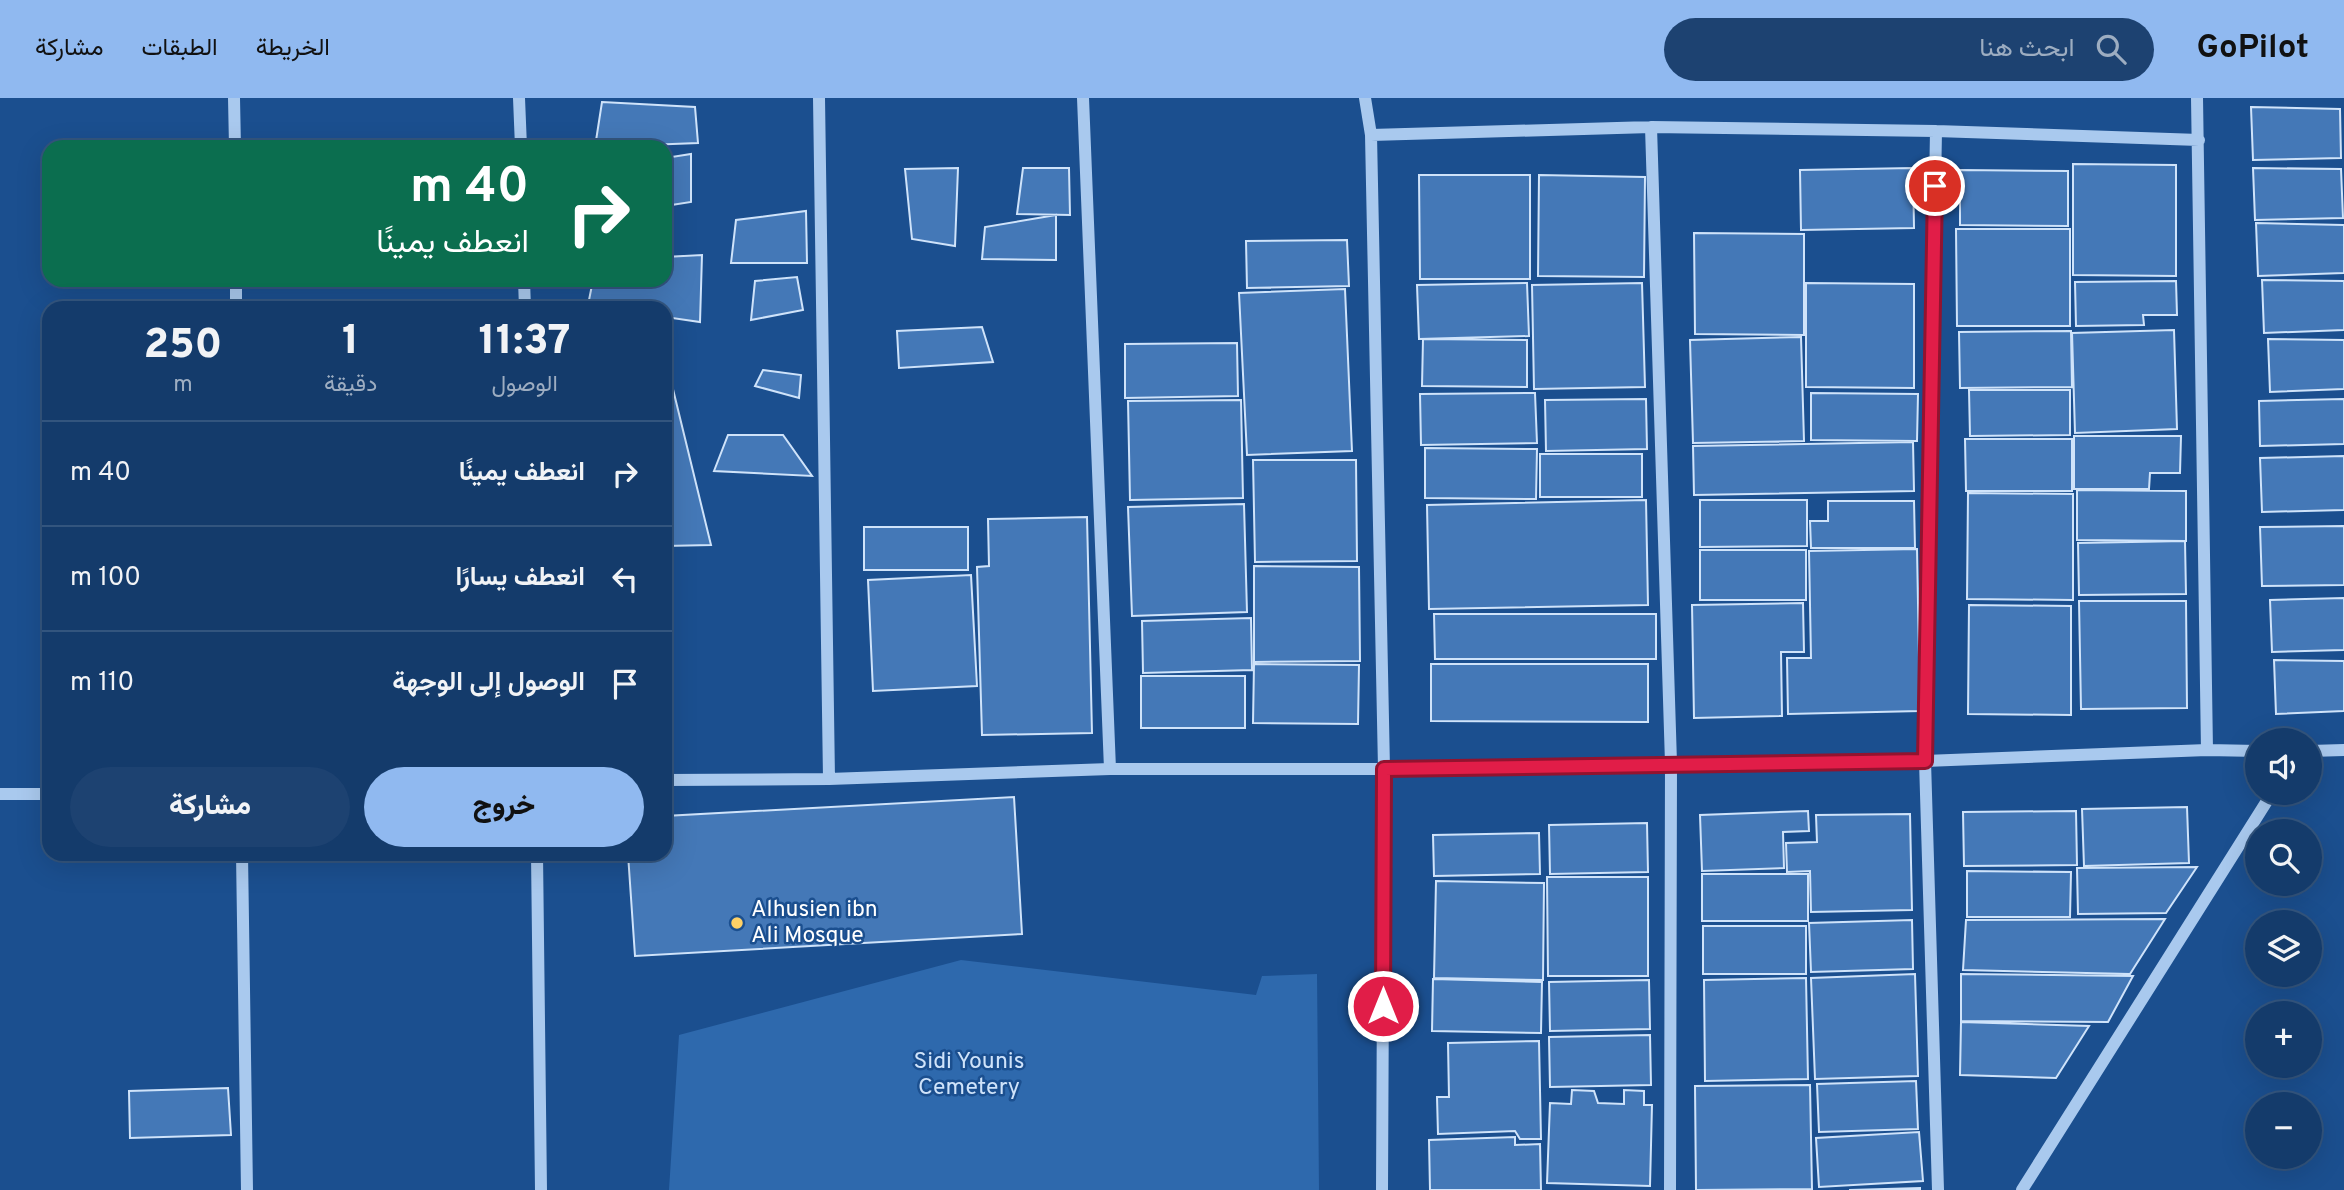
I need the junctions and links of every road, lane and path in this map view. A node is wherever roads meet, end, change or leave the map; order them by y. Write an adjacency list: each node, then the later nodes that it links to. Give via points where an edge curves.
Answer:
1 (234, 98): 10 (street)
2 (519, 98): 11 (street)
3 (819, 98): 21 (street)
4 (1083, 98): 19 (street)
5 (1365, 98): 9 (street)
6 (2197, 98): 12 (street)
7 (1651, 127): 8 (street); 9 (street); 18 (street)
8 (1936, 131): 12 (street); 17 (street)
9 (1371, 135): 20 (street)
10 (235, 140)
11 (521, 140)
12 (2199, 140): 13 (street)
13 (2207, 750): 15 (street); 17 (street)
14 (2344, 750): 16 (street)
15 (2245, 751)
16 (2322, 751)
17 (1925, 761): 18 (street); 32 (street)
18 (1671, 762): 20 (street); 31 (street)
19 (1110, 769): 20 (street); 21 (street)
20 (1384, 769): 30 (street)
21 (829, 779): 22 (street)
22 (672, 780)
23 (0, 794): 24 (street)
24 (42, 794)
25 (2264, 805): 33 (street)
26 (242, 861): 28 (street)
27 (537, 861): 29 (street)
28 (247, 1190)
29 (541, 1190)
30 (1382, 1190)
31 (1671, 1190)
32 (1938, 1190)
33 (2022, 1190)

